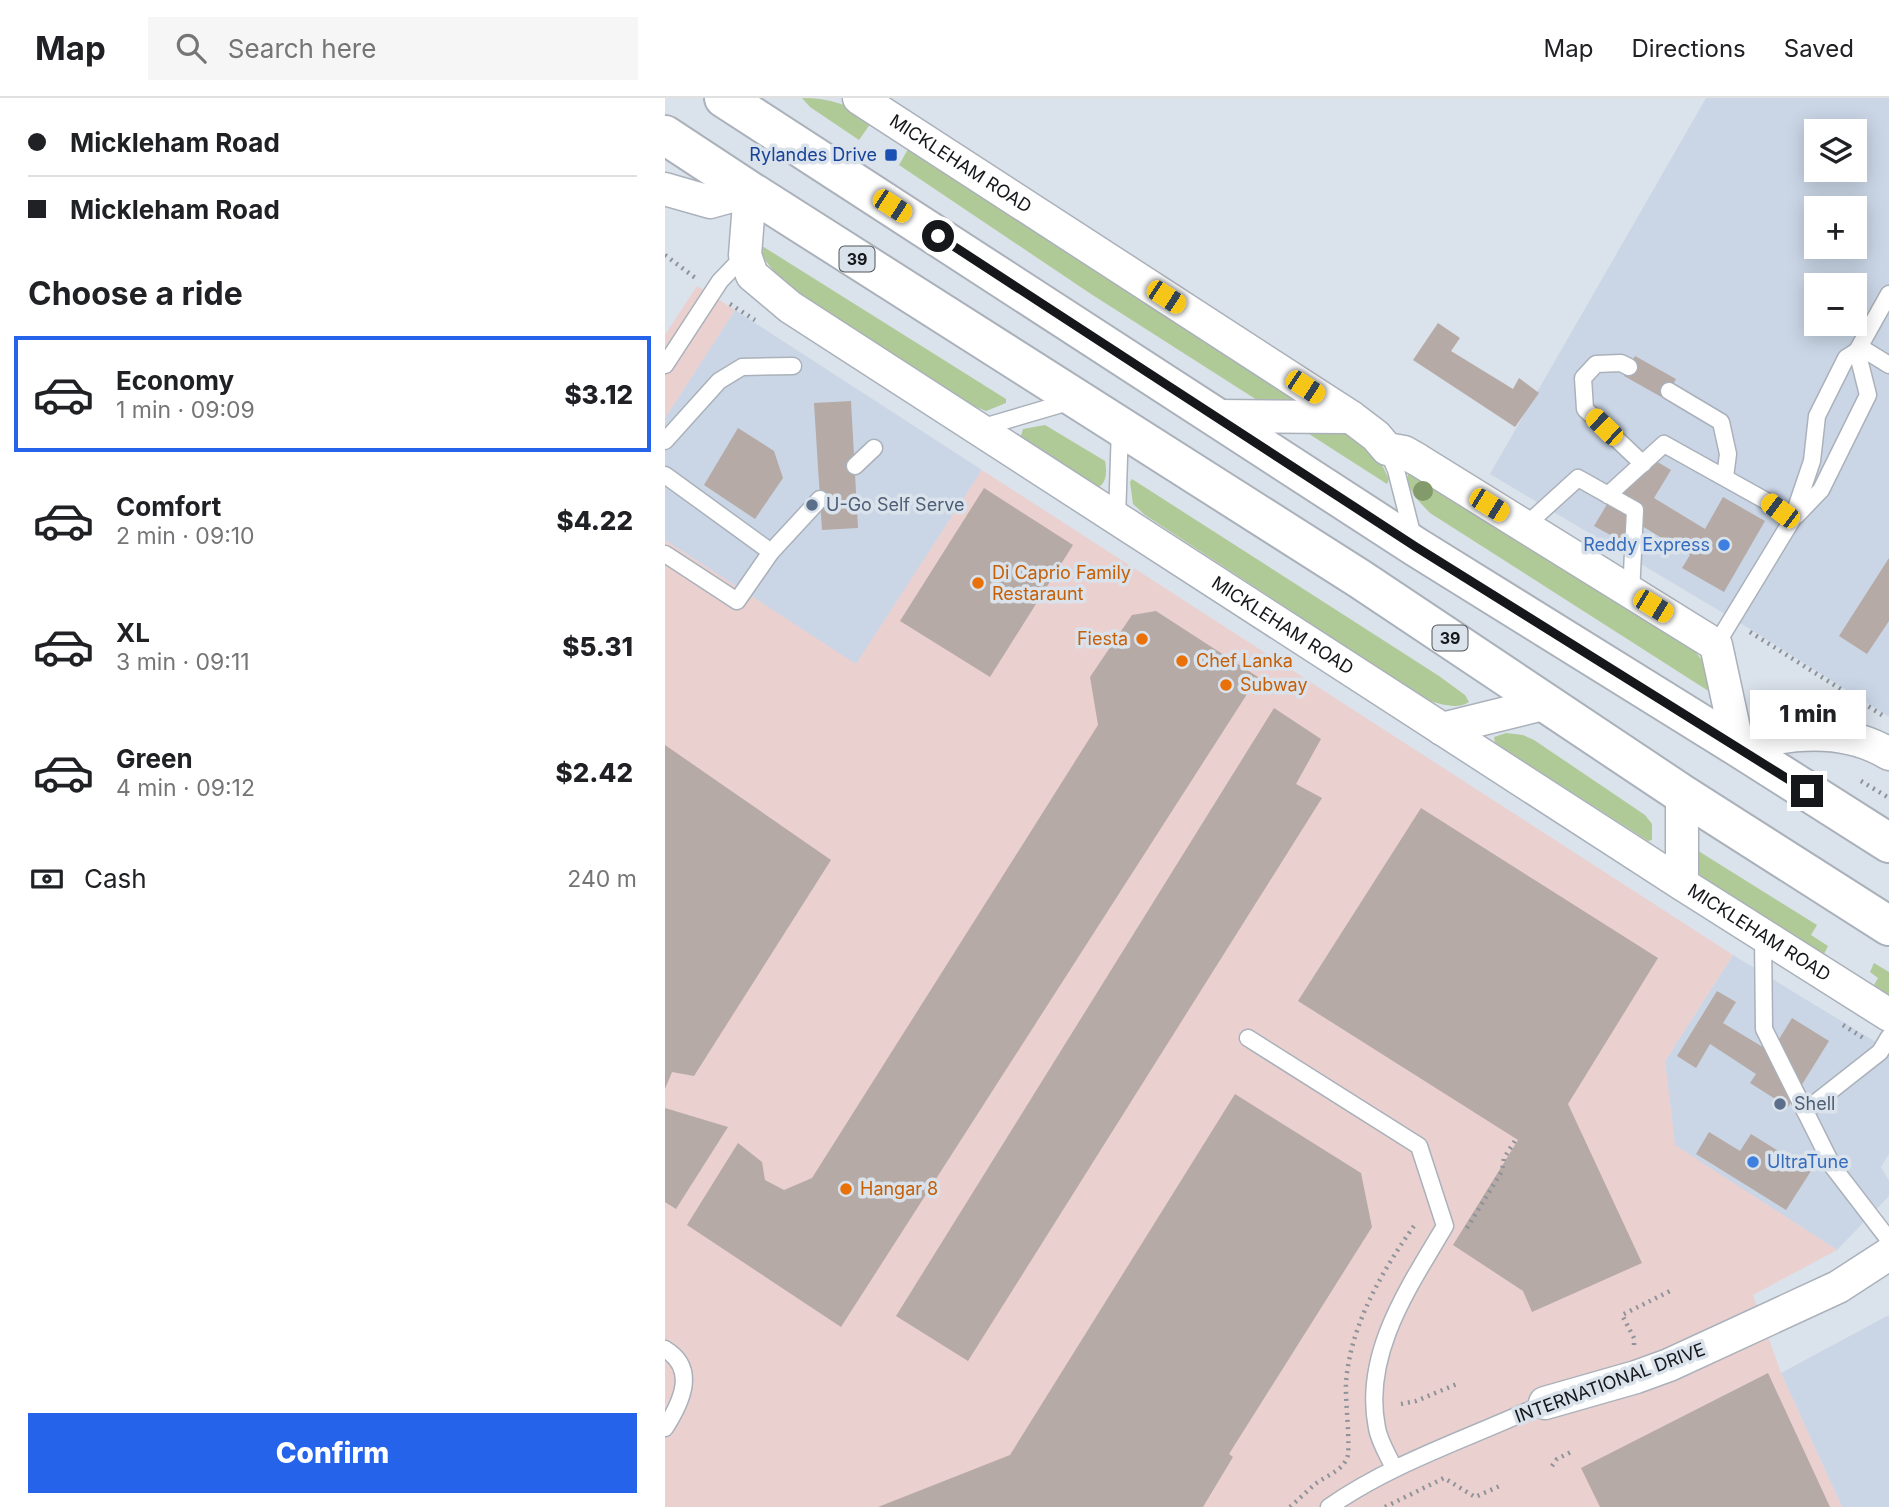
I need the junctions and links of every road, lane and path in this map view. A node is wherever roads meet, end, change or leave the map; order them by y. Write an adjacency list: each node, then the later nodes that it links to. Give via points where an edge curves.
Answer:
1 (724, 98): 15 (main road)
2 (859, 98): 16 (street, MICKLEHAM ROAD)
3 (665, 135): 5 (main road, 39)
4 (665, 189): 5 (street, via 710,202)
5 (750, 191): 6 (street); 14 (main road, 39)
6 (745, 255): 9 (lane, via 720,281); 18 (street, MICKLEHAM ROAD, via 752,275 790,307)
7 (1889, 294): 8 (lane)
8 (1859, 349): 10 (lane); 29 (lane, via 1846,358 1817,415 1812,461); 29 (lane, via 1868,395 1821,490)
9 (665, 365)
10 (1889, 365)
11 (793, 366): 19 (lane, via 742,367 719,381)
12 (1629, 368): 22 (lane, via 1621,363 1596,364 1583,378 1585,409)
13 (1669, 391): 25 (lane, via 1721,422 1728,454)
14 (1078, 399): 17 (main road, 39); 18 (lane)
15 (1215, 416): 16 (street); 31 (main road)
16 (1351, 417): 21 (street, MICKLEHAM ROAD)
17 (1120, 426): 28 (lane); 36 (main road, 39)
18 (978, 428): 28 (street, MICKLEHAM ROAD)
19 (665, 441)
20 (874, 448): 23 (lane)
21 (1387, 449): 30 (street, MICKLEHAM ROAD, via 1418,460); 31 (lane)
22 (1643, 464): 25 (lane, via 1664,444); 26 (lane)
23 (855, 466)
24 (665, 475): 32 (lane)
25 (1725, 477): 29 (lane)
26 (1608, 495): 30 (lane, via 1578,478); 34 (lane, via 1635,510)
27 (820, 499): 32 (lane)
28 (1117, 519): 37 (street, MICKLEHAM ROAD)
29 (1792, 520): 35 (lane)
30 (1524, 527): 34 (street, MICKLEHAM ROAD)
31 (1416, 547): 38 (main road)
32 (771, 552): 33 (lane, via 737,601)
33 (665, 554)
34 (1632, 594): 35 (street, MICKLEHAM ROAD)
35 (1716, 645): 38 (street)
36 (1547, 703): 37 (street); 41 (main road, 39)
37 (1441, 729): 44 (street, MICKLEHAM ROAD)
38 (1738, 747): 39 (street, via 1793,735 1837,735 1866,741); 43 (main road)
39 (1889, 754)
40 (1861, 781): 42 (path)
41 (1682, 794): 44 (street); 45 (main road, 39)
42 (1889, 799)
43 (1889, 843)
44 (1682, 884): 46 (street, MICKLEHAM ROAD)
45 (1889, 926)
46 (1763, 936): 47 (street, MICKLEHAM ROAD); 50 (lane, via 1764,1029)
47 (1889, 1015)
48 (1889, 1037): 50 (lane, via 1880,1052)
49 (1248, 1038): 64 (lane, via 1419,1146 1444,1226 1392,1319 1373,1383 1377,1430)
50 (1805, 1111): 53 (lane, via 1833,1167)
51 (1517, 1139): 52 (path)
52 (1461, 1238)
53 (1889, 1240)
54 (1889, 1254): 59 (street, INTERNATIONAL DRIVE, via 1838,1287 1669,1365)
55 (1672, 1290): 56 (path, via 1622,1315)
56 (1634, 1345)
57 (665, 1349): 61 (lane, via 680,1366 685,1382 683,1397)
58 (1457, 1384): 60 (path)
59 (1545, 1403): 64 (lane, INTERNATIONAL DRIVE)
60 (1401, 1404)
61 (665, 1428)
62 (1573, 1451): 63 (path)
63 (1552, 1465)
64 (1394, 1468): 66 (lane, INTERNATIONAL DRIVE)
65 (1502, 1485): 67 (path, via 1475,1497 1444,1478)
66 (1329, 1507)
67 (1385, 1507)

